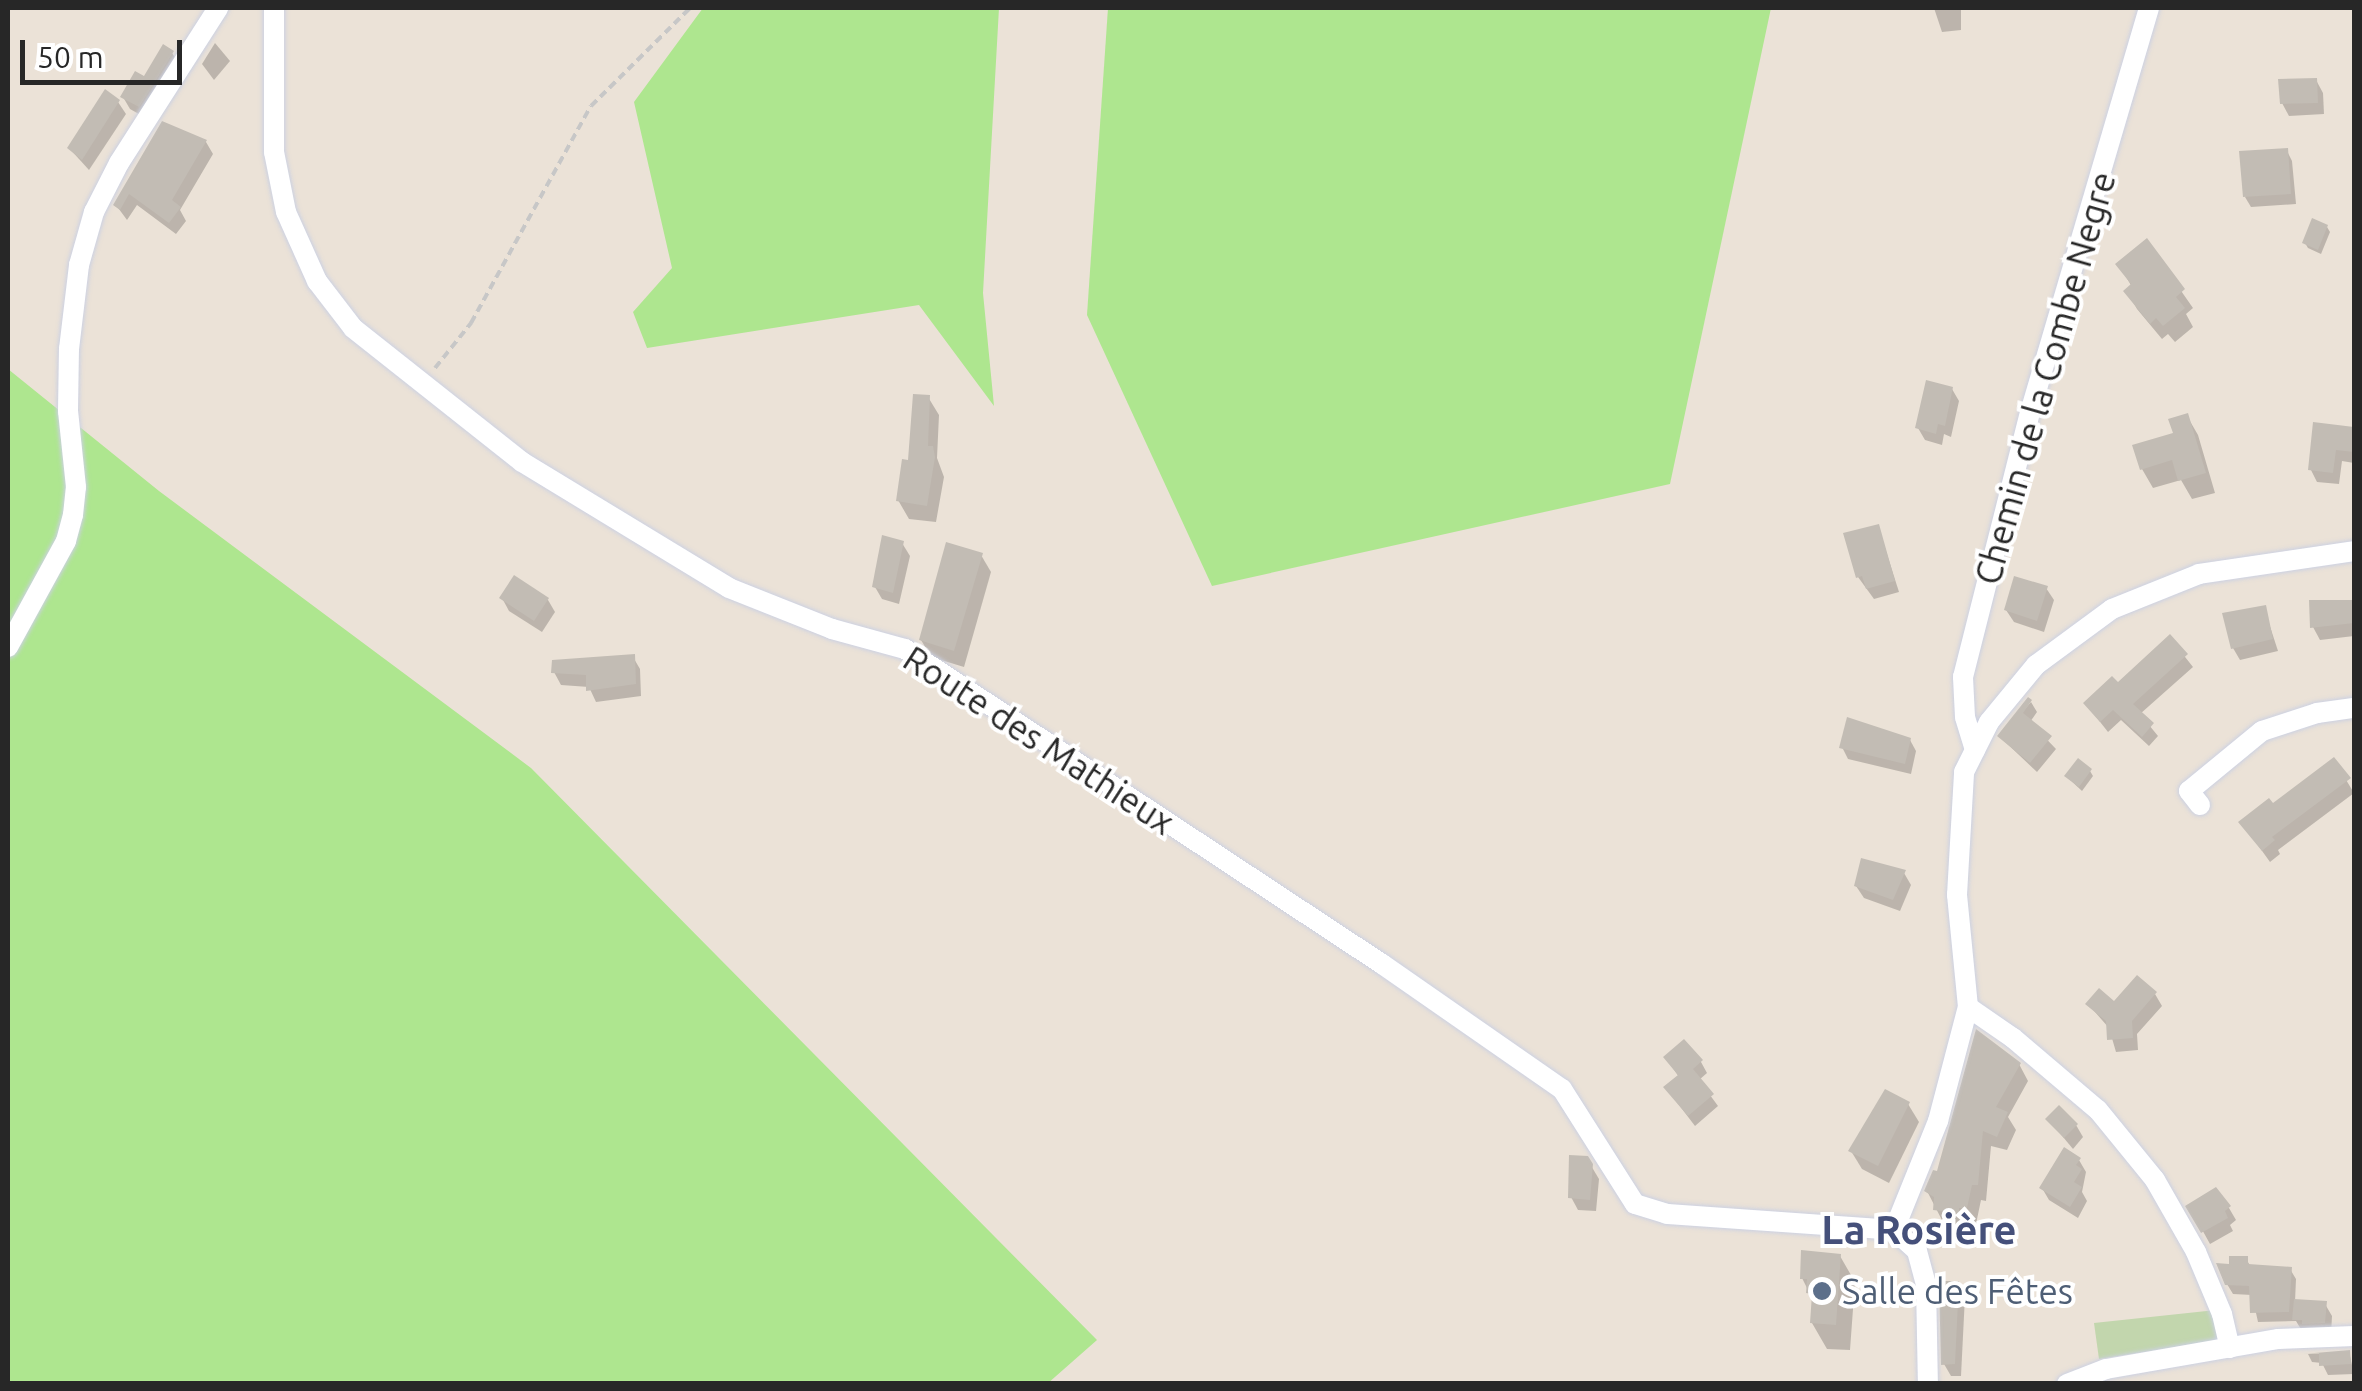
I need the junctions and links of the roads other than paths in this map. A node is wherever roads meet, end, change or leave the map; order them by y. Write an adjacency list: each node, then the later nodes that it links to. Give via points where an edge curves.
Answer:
1 (218, 8): 5 (street, via 94,212 79,265 69,349 73,515 66,541)
2 (274, 8): 10 (street, Route des Mathieux, via 274,152 286,212 317,280 353,328 522,462 729,588 905,650 1533,1065 1576,1106 1635,1204 1667,1214)
3 (2150, 8): 7 (street, Chemin de la Combe Negre, via 2031,409 1963,677)
4 (2354, 551): 7 (street, via 2200,574 2112,609 2036,665)
5 (8, 647)
6 (2354, 708): 8 (street, via 2262,731 2190,791)
7 (1975, 750): 9 (street, via 1964,772 1958,895)
8 (2200, 805)
9 (1968, 1008): 10 (street, via 1938,1121); 12 (street, via 2098,1110 2155,1180 2196,1252)
10 (1894, 1230): 13 (street, via 1917,1251 1926,1284)
11 (2354, 1336): 12 (street)
12 (2230, 1348): 14 (street, via 2106,1368)
13 (1928, 1384)
14 (2067, 1384)

